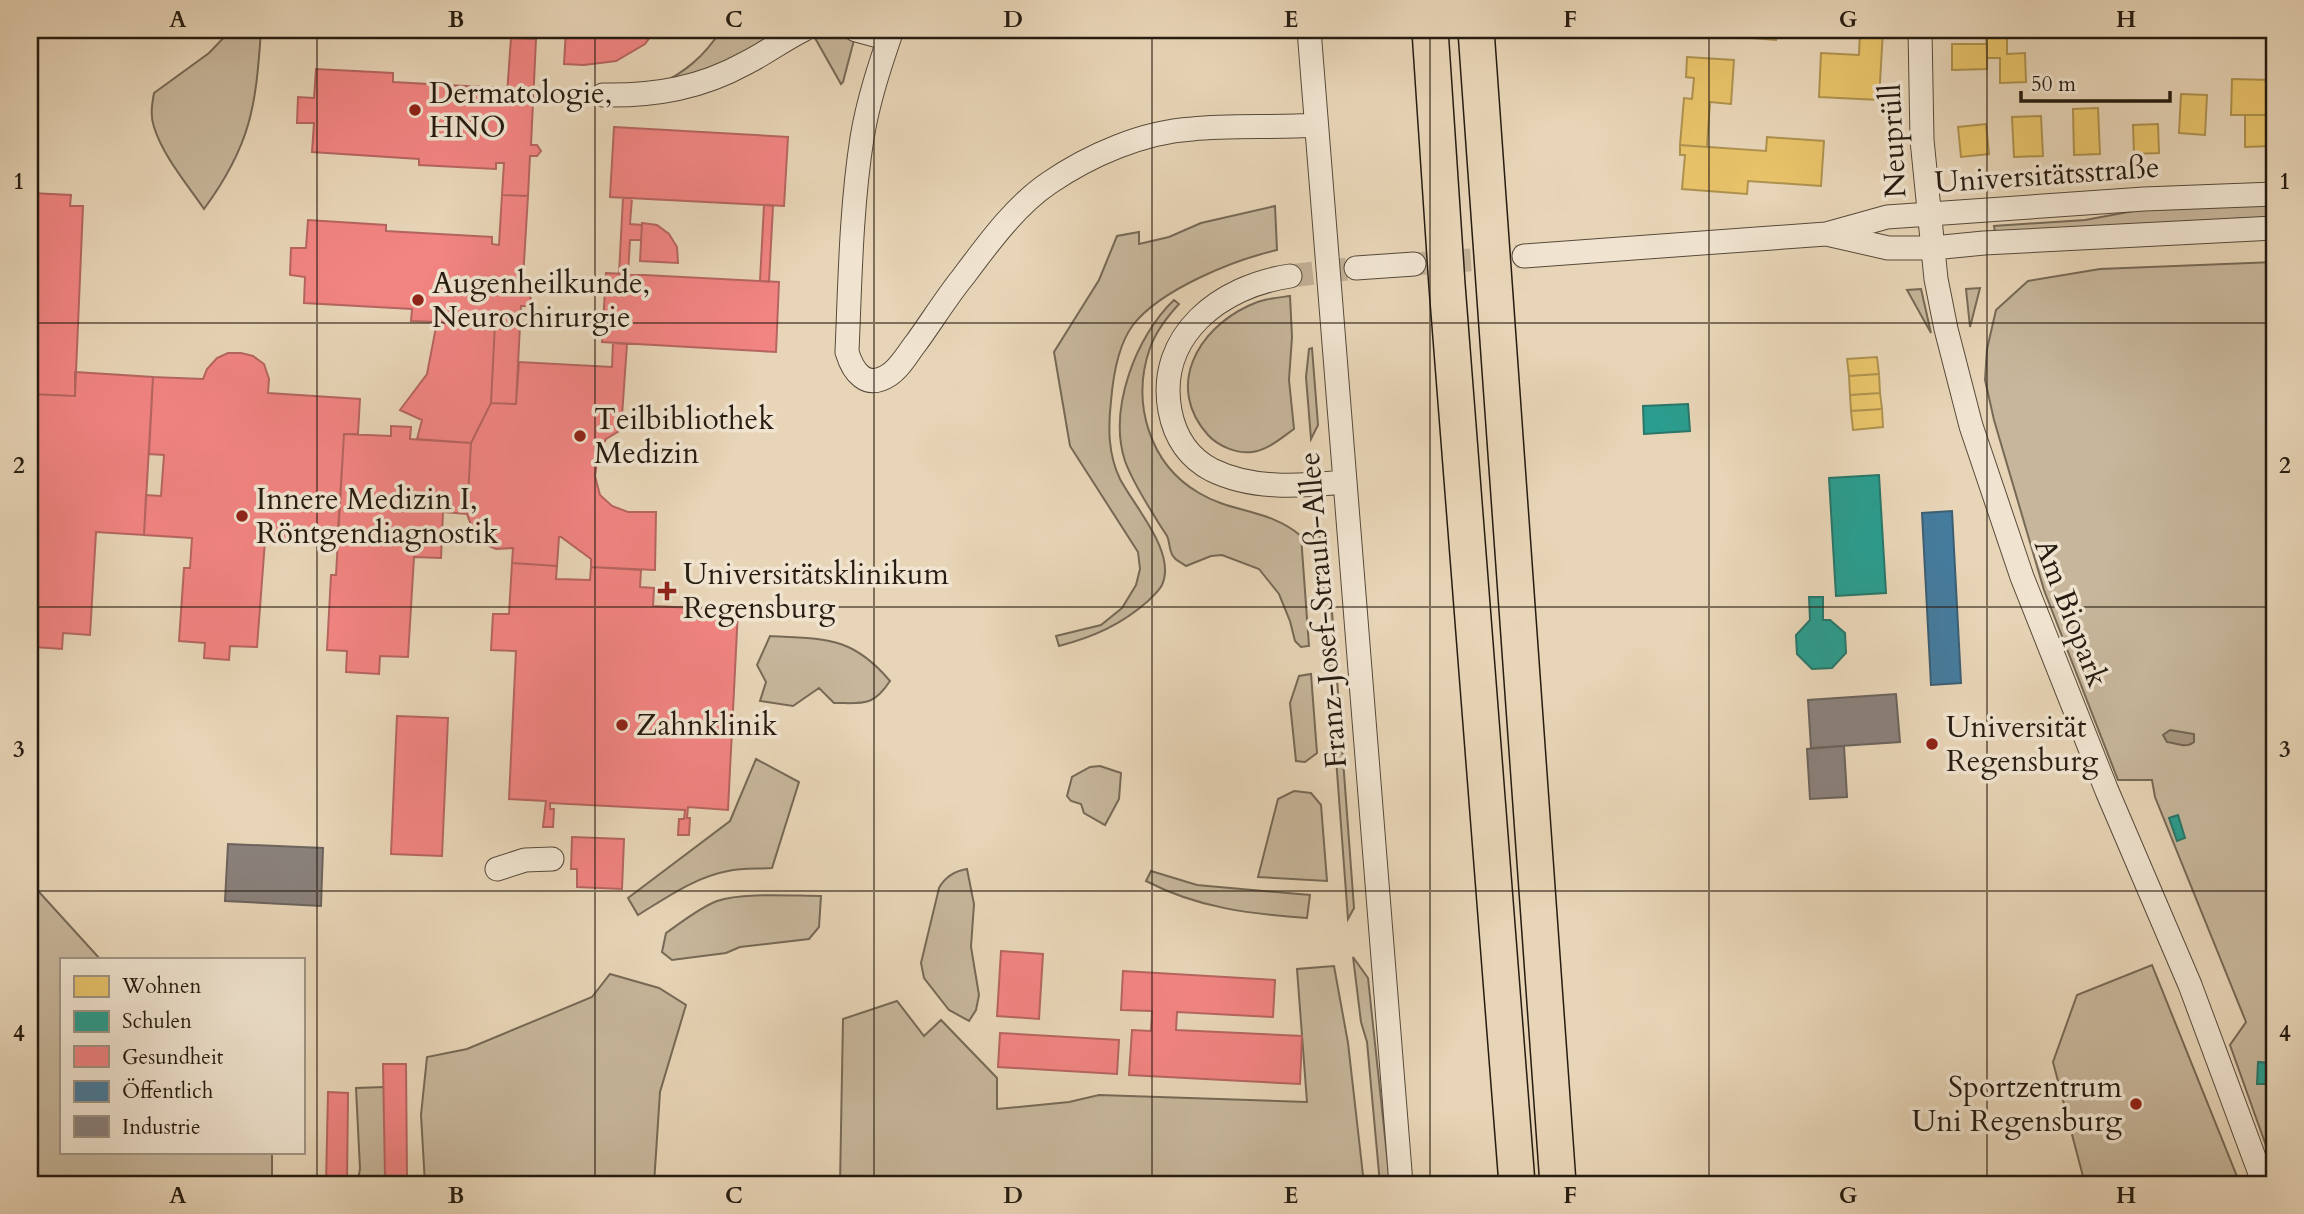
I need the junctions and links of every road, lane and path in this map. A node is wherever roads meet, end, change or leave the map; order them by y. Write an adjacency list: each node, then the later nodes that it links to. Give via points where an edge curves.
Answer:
1 (803, 30): 8 (street, via 748,62 690,87)
2 (856, 30): 7 (street)
3 (1309, 30): 9 (street, Franz-Josef-Strauß-Allee)
4 (1430, 30): 23 (highway)
5 (1476, 30): 24 (highway)
6 (1920, 30): 11 (street, Neuprüll)
7 (890, 34): 9 (street, via 862,139 853,240 847,352 852,370 863,378 888,376 1008,223 1047,184 1090,158 1141,139 1191,129)
8 (603, 95)
9 (1315, 125): 19 (street, Franz-Josef-Strauß-Allee)
10 (2274, 194): 11 (street, Universitätsstraße)
11 (1928, 215): 13 (street, Universitätsstraße, via 1887,217); 14 (street, Neuprüll)
12 (2274, 228): 14 (street, Universitätsstraße)
13 (1826, 234): 14 (street, Universitätsstraße, via 1888,248); 15 (street, Universitätsstraße)
14 (1933, 248): 25 (street, Am Biopark, via 1946,329 1971,426 2022,577 2194,997)
15 (1524, 256)
16 (1415, 264): 17 (street)
17 (1356, 268)
18 (1290, 276): 19 (street, via 1224,299 1185,333 1171,362 1167,387 1173,427 1195,458 1227,477 1303,486)
19 (1344, 482): 22 (street, Franz-Josef-Strauß-Allee)
20 (552, 859): 21 (street, via 525,860)
21 (497, 869)
22 (1401, 1184)
23 (1517, 1184)
24 (1558, 1184)
25 (2264, 1184)

